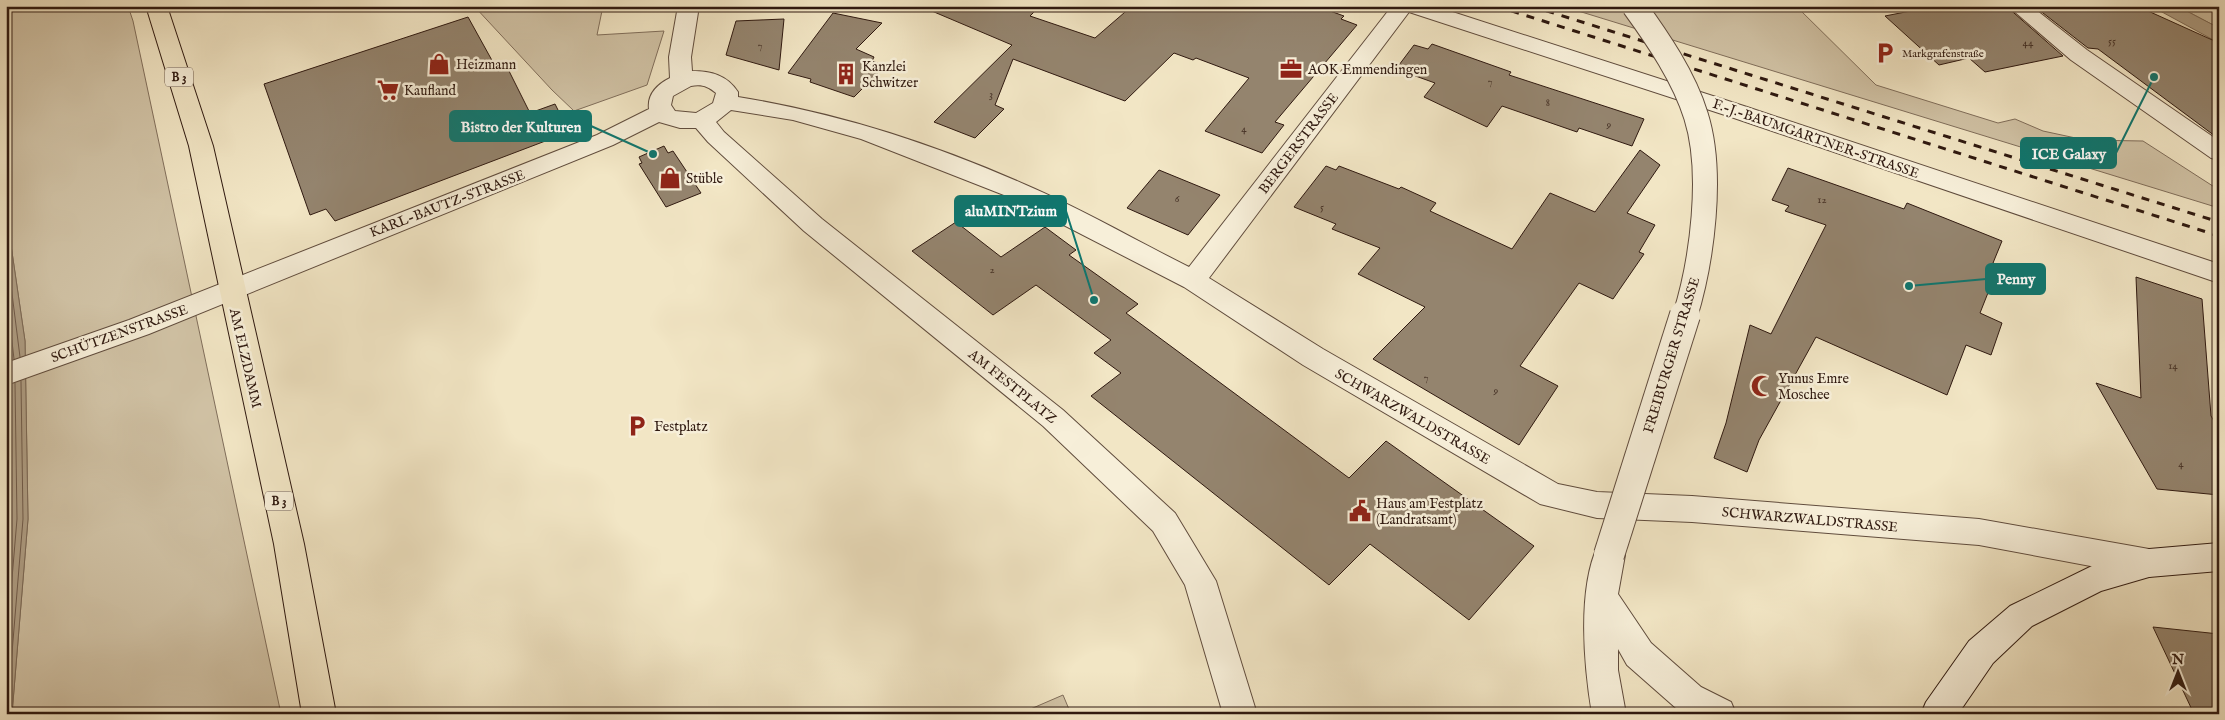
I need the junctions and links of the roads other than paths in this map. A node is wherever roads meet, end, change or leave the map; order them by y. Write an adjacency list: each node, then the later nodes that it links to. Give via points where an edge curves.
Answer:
1 (156, 6): 14 (main road, AM ELZDAMM / B 3, via 200,146)
2 (689, 6): 7 (street, via 680,57)
3 (1403, 6): 13 (street, BERGERSTRASSE)
4 (1412, 6): 12 (street, F.-J.-BAUMGARTNER-STRASSE)
5 (1634, 6): 18 (street, FREIBURGER STRASSE, bridge, via 1654,33 1696,116 1703,155 1704,212 1694,287 1609,555)
6 (2018, 6): 11 (street, via 2079,56)
7 (681, 82): 8 (street, via 692,78 712,80 723,85 727,92); 9 (street, via 669,87 662,95 658,104)
8 (726, 102): 10 (street, via 714,114); 13 (street, SCHWARZWALDSTRASSE, via 793,113 869,133 1018,191)
9 (661, 112): 10 (street, via 671,119); 14 (street, KARL-BAUTZ-STRASSE, via 605,140)
10 (701, 120): 20 (street, AM FESTPLATZ, via 813,225 1053,418 1164,522 1200,580)
11 (2219, 152)
12 (2219, 274)
13 (1193, 280): 17 (street, SCHWARZWALDSTRASSE, via 1312,357 1551,495 1596,505 1692,509 1979,532)
14 (231, 290): 15 (street, SCHÜTZENSTRASSE); 19 (main road, AM ELZDAMM / B 3, via 289,544)
15 (6, 374)
16 (2219, 557): 17 (street)
17 (2149, 562): 23 (street, via 2094,579 2021,616 1981,652)
18 (1602, 596): 21 (street, FREIBURGER STRASSE, via 1601,670); 22 (street, via 1639,654 1689,698)
19 (319, 714)
20 (1240, 714)
21 (1609, 714)
22 (1719, 714)
23 (1938, 714)

